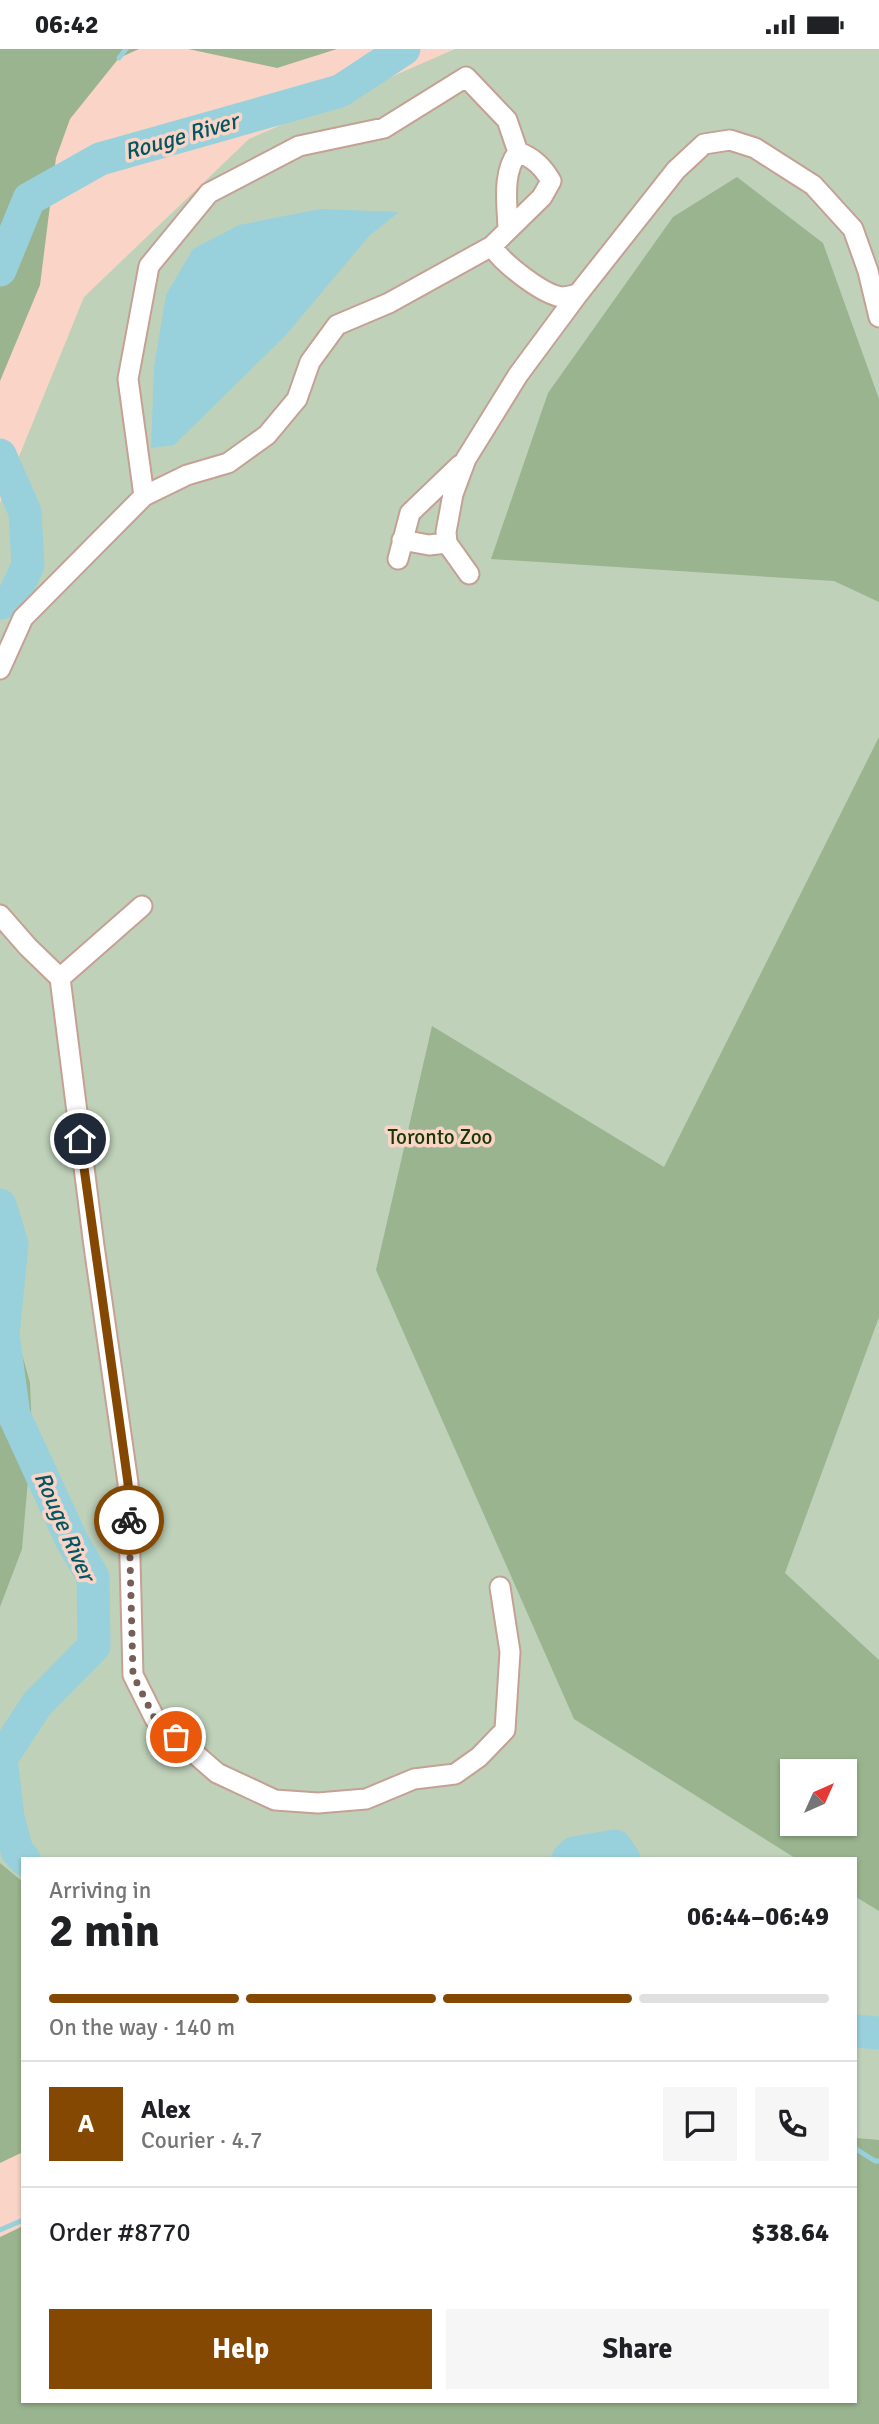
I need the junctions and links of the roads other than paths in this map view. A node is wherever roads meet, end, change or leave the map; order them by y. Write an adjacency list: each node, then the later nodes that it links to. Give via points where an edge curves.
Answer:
1 (518, 152): 2 (street, via 507,177); 2 (street, via 531,157 551,181 542,197); 7 (street, via 507,120 466,77 384,128 299,146 209,193 149,265 128,379)
2 (508, 228): 3 (street)
3 (492, 246): 4 (street, via 498,257 550,293 563,297); 7 (street, via 389,303 337,325 310,362 297,399 267,435 228,463 187,475)
4 (578, 294): 5 (street, via 676,170 705,144 730,140 755,148 813,185 853,229); 6 (street, via 518,375)
5 (879, 317)
6 (466, 459): 8 (street, via 453,494); 8 (street, via 410,513 400,550)
7 (144, 496): 10 (street, via 23,618)
8 (447, 543): 9 (street)
9 (469, 575)
10 (0, 669)
11 (142, 907): 13 (street)
12 (0, 915): 13 (street)
13 (60, 978): 14 (street, via 128,1483 133,1675 155,1719 217,1773 275,1800 366,1799 414,1779 455,1774 505,1730 510,1652)
14 (500, 1587)

